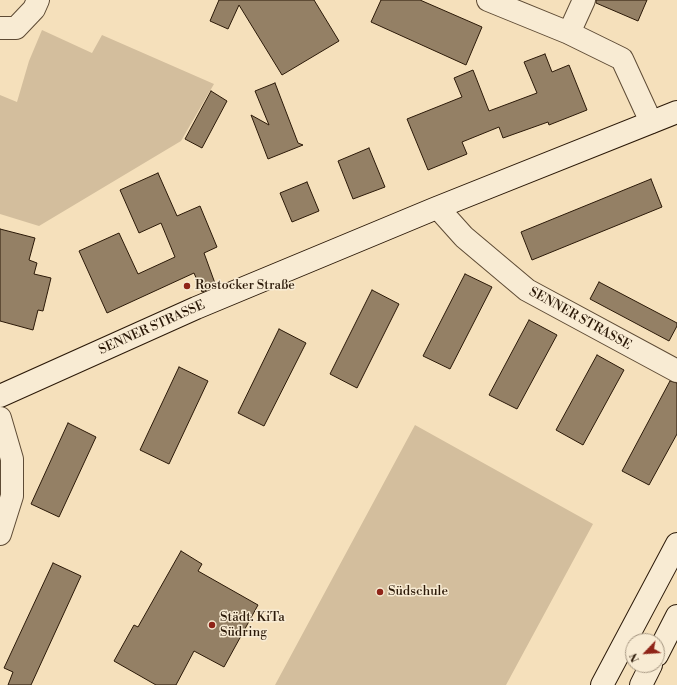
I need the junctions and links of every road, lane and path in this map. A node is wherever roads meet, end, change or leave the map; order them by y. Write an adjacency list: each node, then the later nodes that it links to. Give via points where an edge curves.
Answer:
1 (38, 0): 4 (street, via 34,9 16,28)
2 (488, 0): 5 (street)
3 (584, 0): 5 (street)
4 (0, 28)
5 (569, 33): 7 (street, via 622,59)
6 (677, 112): 7 (street, SENNER STRASSE)
7 (651, 122): 8 (street, SENNER STRASSE)
8 (438, 208): 9 (street, SENNER STRASSE, via 464,236 527,290); 10 (street, SENNER STRASSE, via 196,308)
9 (677, 371)
10 (0, 396)
11 (0, 418): 12 (street, via 12,459 12,496)
12 (0, 534)
13 (677, 544): 17 (street)
14 (677, 616): 15 (street)
15 (665, 639)
16 (647, 673): 18 (street)
17 (602, 685)
18 (641, 685)

